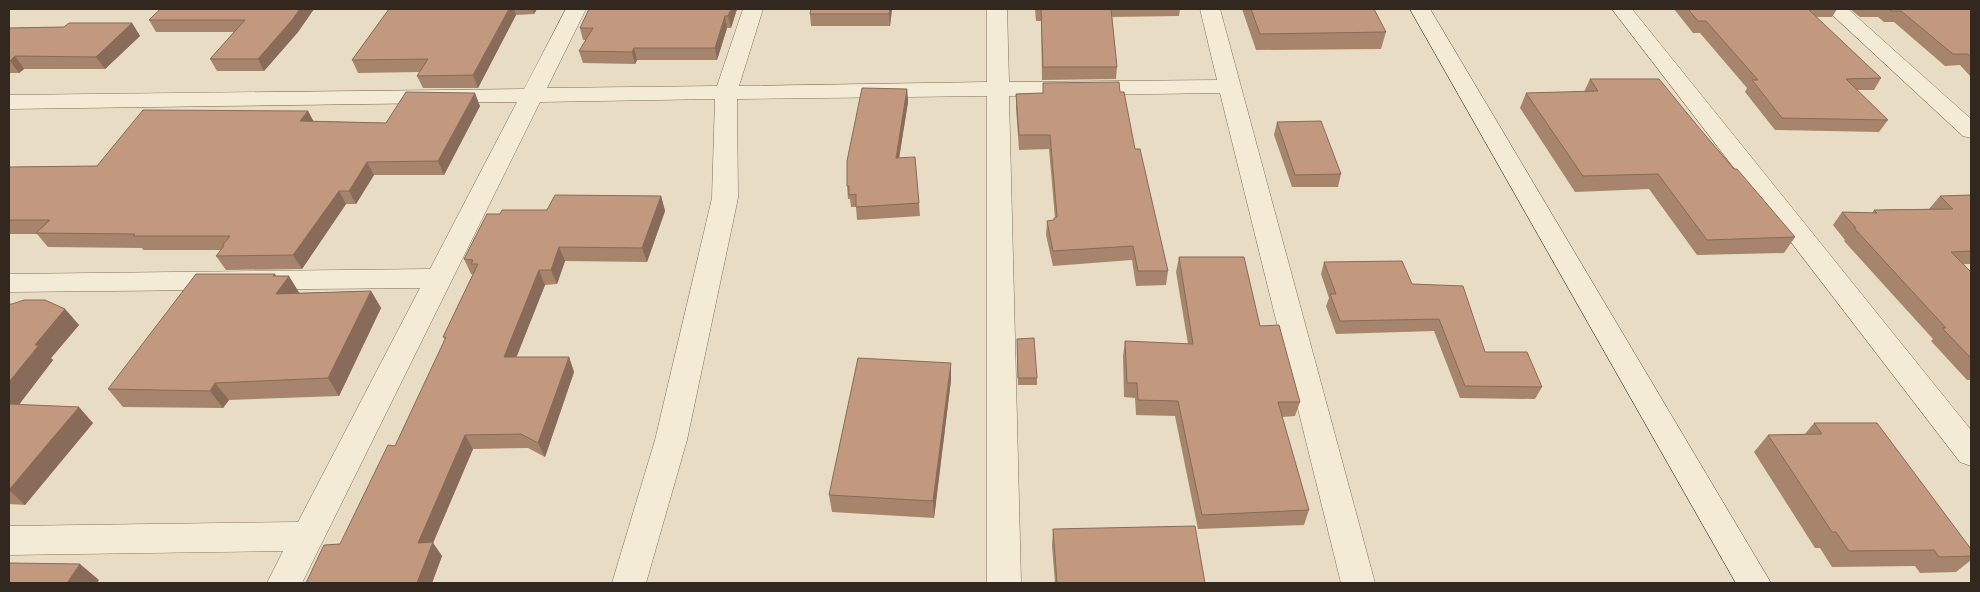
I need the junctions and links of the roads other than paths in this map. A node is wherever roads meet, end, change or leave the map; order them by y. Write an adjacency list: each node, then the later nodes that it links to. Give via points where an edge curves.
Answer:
1 (576, 9): 11 (street)
2 (753, 9): 10 (street)
3 (998, 9): 9 (street)
4 (1210, 9): 8 (street)
5 (1420, 9): 23 (street)
6 (1622, 9): 16 (street)
7 (1836, 9): 13 (street)
8 (1230, 86): 9 (street); 22 (street)
9 (998, 89): 10 (street); 21 (street)
10 (726, 92): 11 (street); 20 (street, via 725,198 671,440)
11 (532, 95): 12 (street); 14 (street)
12 (9, 102)
13 (1971, 131)
14 (440, 278): 15 (street); 17 (street)
15 (9, 283)
16 (1971, 453)
17 (308, 536): 18 (street); 19 (street)
18 (9, 541)
19 (284, 583)
20 (629, 583)
21 (1004, 583)
22 (1358, 583)
23 (1754, 583)

